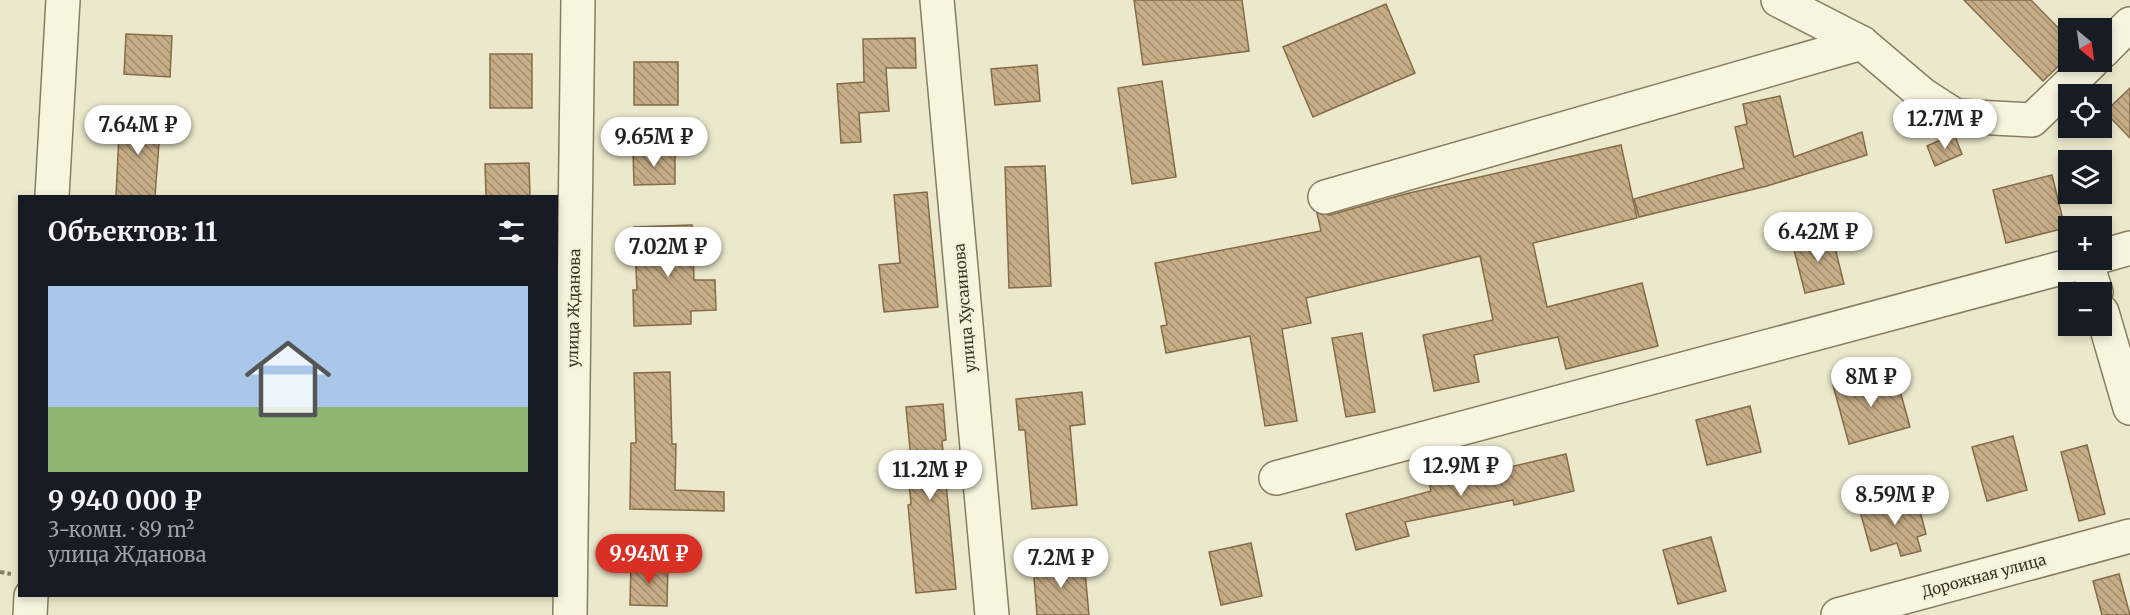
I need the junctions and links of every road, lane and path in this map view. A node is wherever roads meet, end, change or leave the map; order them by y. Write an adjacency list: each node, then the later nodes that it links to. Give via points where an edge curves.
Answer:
1 (63, 0): 9 (street)
2 (578, 0): 20 (street, улица Жданова)
3 (937, 0): 21 (street, улица Хусаинова)
4 (1778, 0): 7 (street)
5 (2130, 24): 6 (street)
6 (2112, 42)
7 (1862, 43): 8 (street, via 1922,94 1956,116 2032,120); 10 (street)
8 (2082, 72)
9 (52, 195)
10 (1325, 196)
11 (2130, 248): 12 (street)
12 (2112, 253)
13 (2058, 268): 16 (street)
14 (2109, 336): 15 (street)
15 (2130, 408)
16 (1276, 478)
17 (2130, 536): 22 (street, Дорожная улица)
18 (31, 597): 19 (street)
19 (30, 615)
20 (570, 615)
21 (992, 615)
22 (1838, 615)

